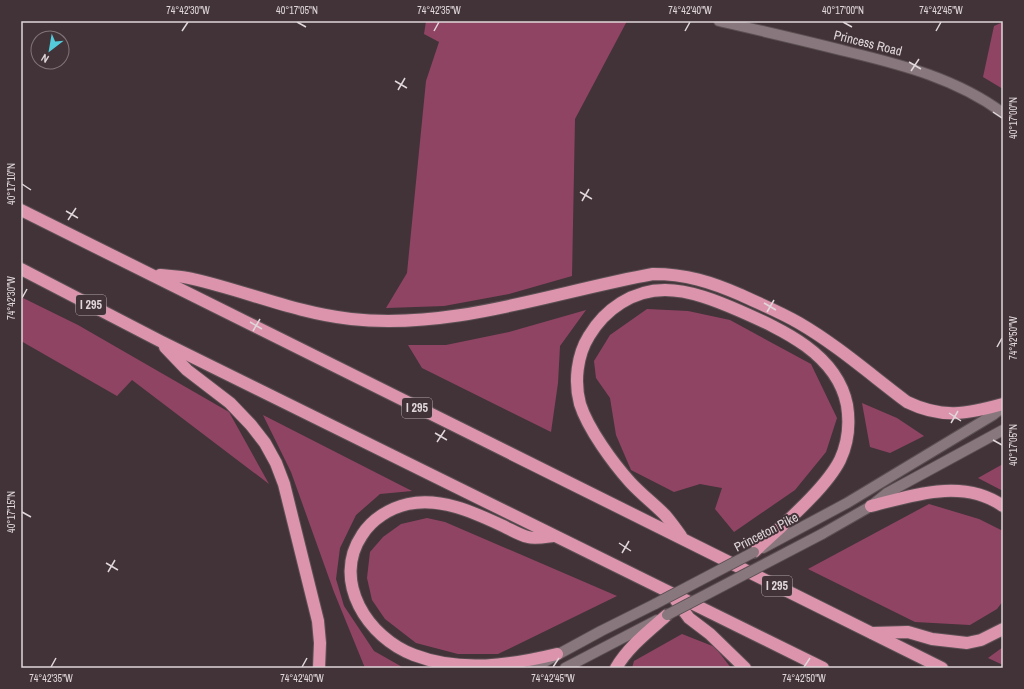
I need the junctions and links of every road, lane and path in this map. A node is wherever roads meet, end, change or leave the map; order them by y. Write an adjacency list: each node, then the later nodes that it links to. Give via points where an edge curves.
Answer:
1 (719, 21): 2 (main road, Princess Road, via 922,72 974,95)
2 (1003, 114)
3 (21, 210): 5 (highway, I 295)
4 (21, 269): 6 (highway, I 295)
5 (152, 275): 7 (highway, via 192,278 322,314 382,321 449,317 653,274 691,276 772,308 798,322 825,339 906,402 917,407 933,412 966,414); 12 (highway, I 295, via 561,480)
6 (160, 341): 11 (highway, I 295); 20 (highway, via 187,370 235,409 265,443 276,463 284,484 318,621)
7 (1003, 406): 13 (main road, Princeton Pike, via 986,419 814,521)
8 (1003, 430): 9 (main road, via 887,493)
9 (871, 506): 10 (highway, via 947,490 964,490 980,494); 15 (main road, bridge)
10 (1003, 506)
11 (555, 536): 14 (highway, I 295); 18 (highway, via 529,537 496,522 443,504 407,504 390,510 366,528 355,548 350,570 355,597 371,625 388,640 415,656 480,666 506,665)
12 (683, 538): 13 (highway, via 665,515 630,482 594,433 585,418 577,388 581,355 595,327 617,305 647,292 674,290 721,303 761,320 817,354 831,368 839,381 847,408 848,429 845,446 832,473); 17 (highway, I 295)
13 (754, 552): 18 (main road, Princeton Pike, bridge)
14 (668, 590): 23 (highway, via 690,618); 24 (highway, I 295)
15 (667, 615): 19 (highway); 22 (main road)
16 (1003, 629): 17 (highway, via 981,640 967,643 932,639 908,632)
17 (871, 633): 25 (highway, I 295)
18 (557, 654): 21 (main road, Princeton Pike)
19 (618, 664)
20 (319, 668)
21 (533, 668)
22 (565, 668)
23 (745, 668)
24 (823, 668)
25 (942, 668)

